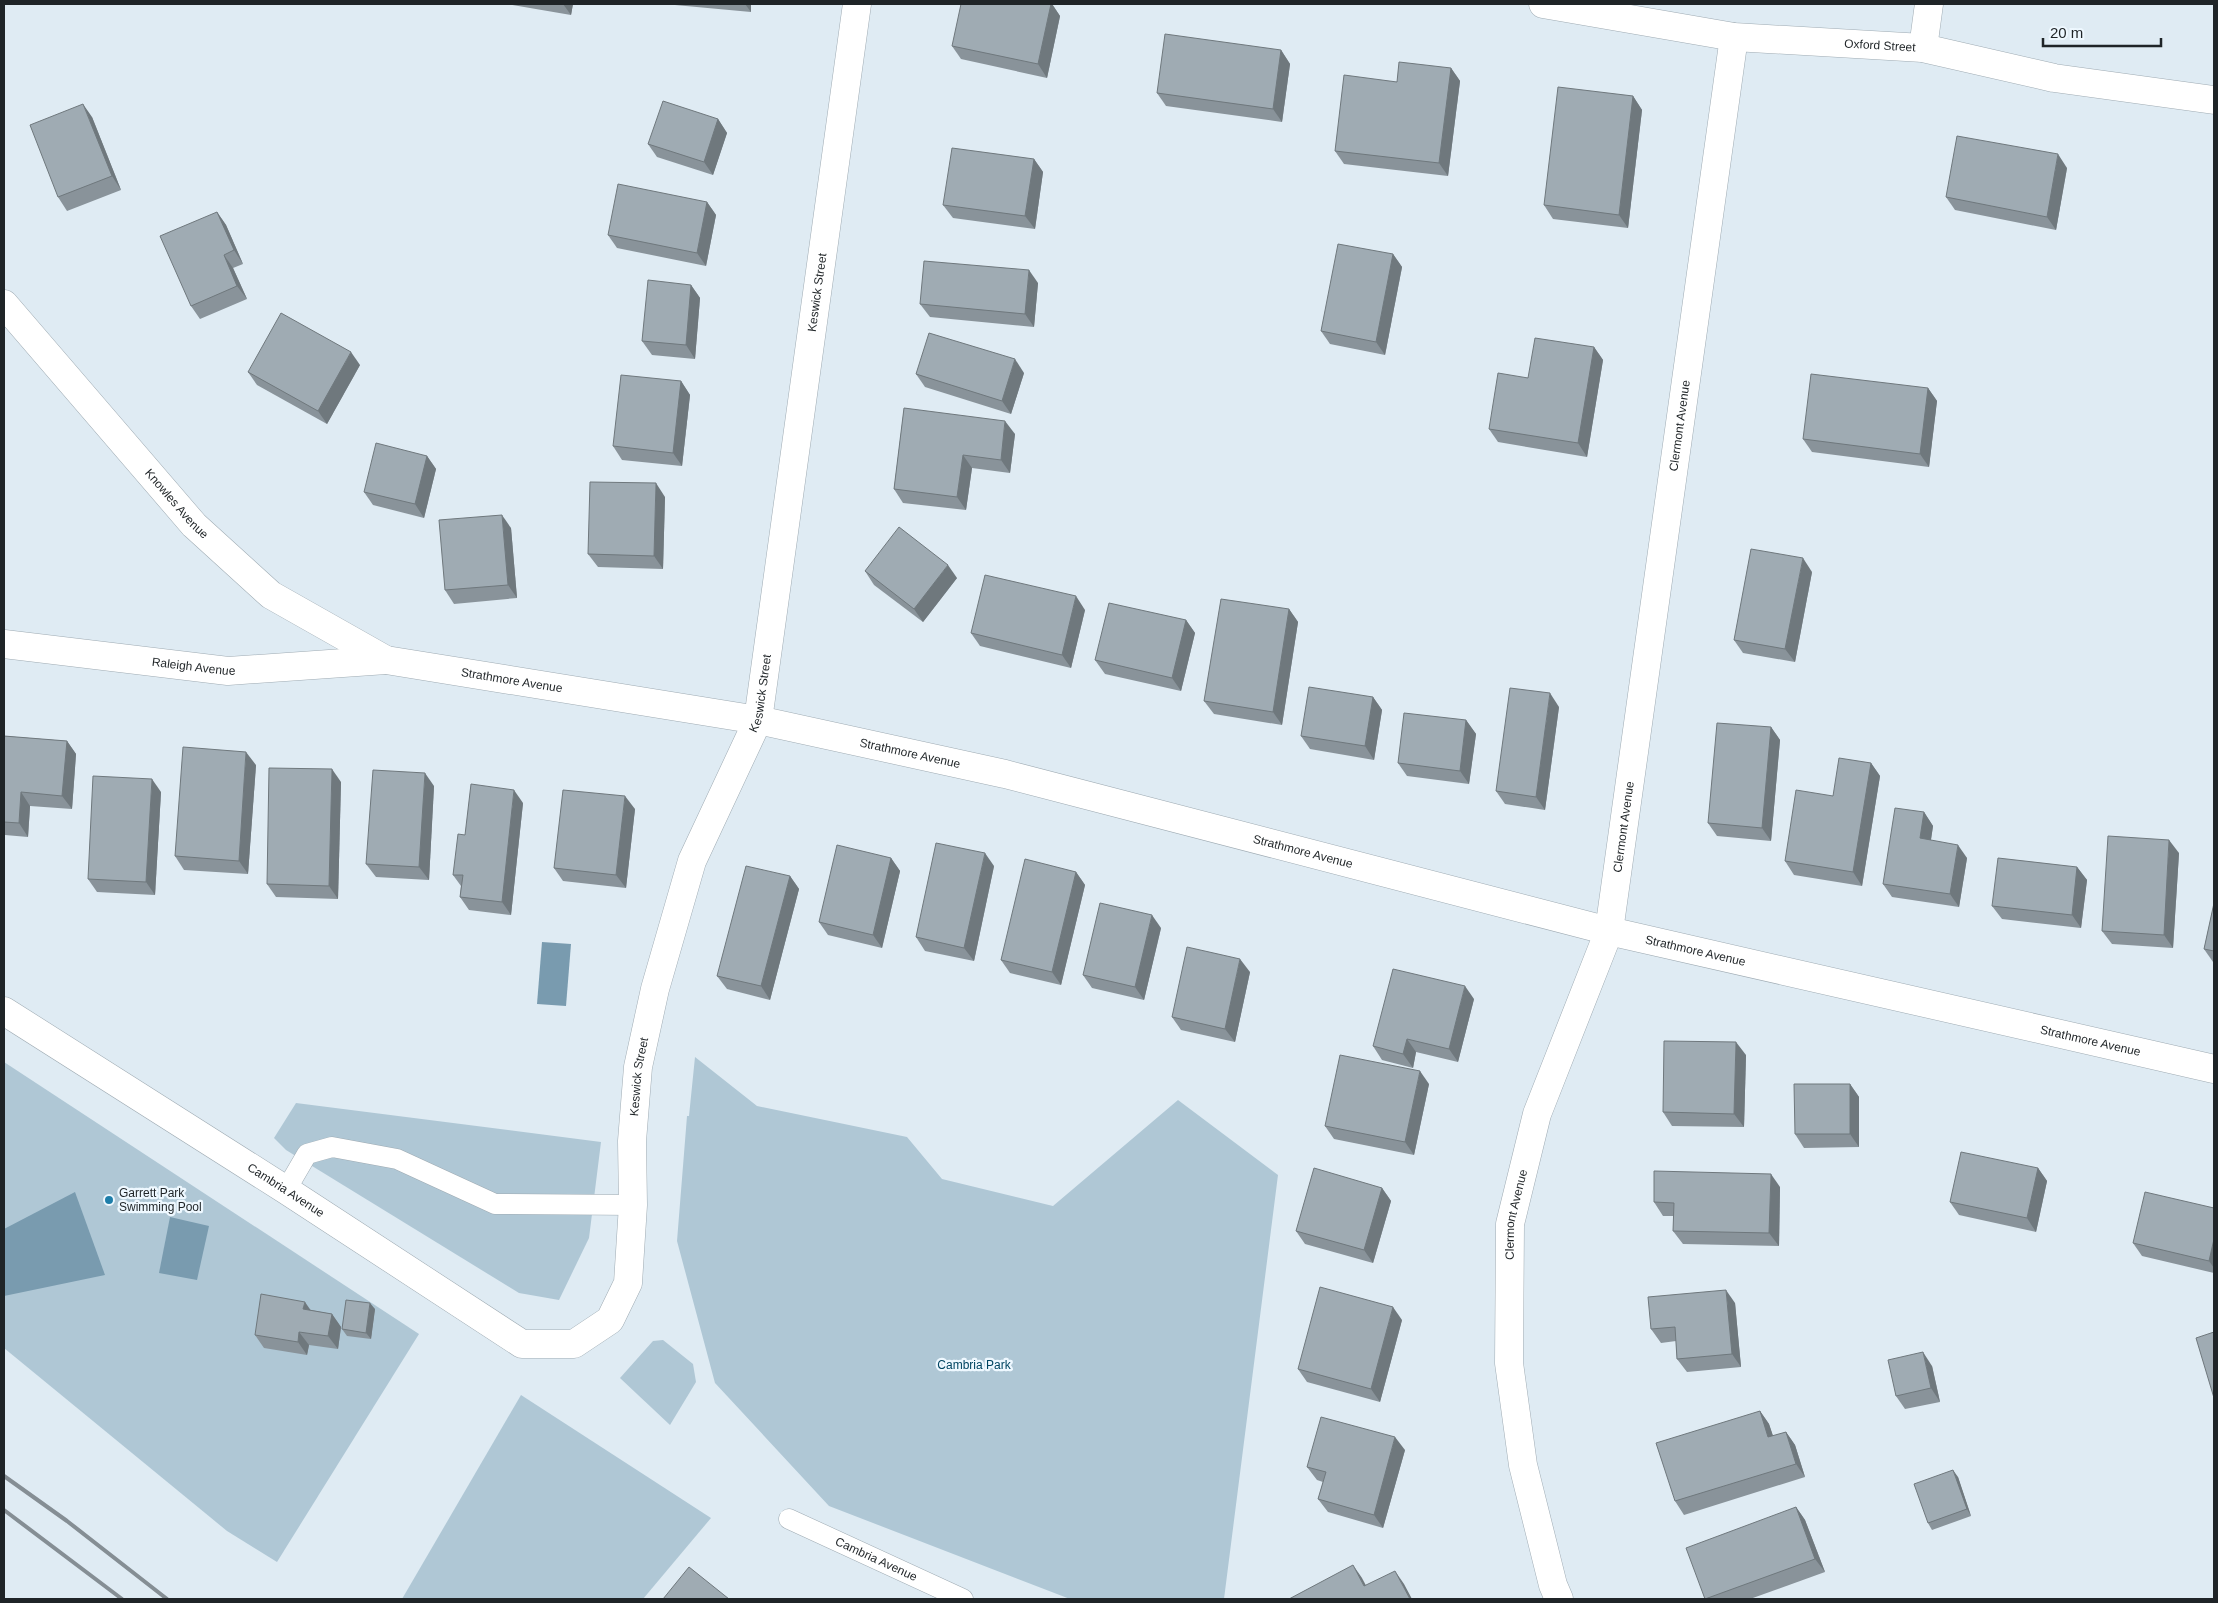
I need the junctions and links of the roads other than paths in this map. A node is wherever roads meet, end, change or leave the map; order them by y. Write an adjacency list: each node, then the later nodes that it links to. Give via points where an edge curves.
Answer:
1 (857, 4): 11 (street, Keswick Street)
2 (1543, 4): 4 (street, Oxford Street)
3 (1929, 4): 6 (street)
4 (1584, 7): 5 (street, Oxford Street)
5 (1734, 36): 6 (street, Oxford Street); 12 (street, Clermont Avenue)
6 (1923, 48): 7 (street, Oxford Street, via 2054,78)
7 (2214, 100)
8 (4, 304): 10 (street, Knowles Avenue, via 194,525 271,595)
9 (4, 644): 10 (street, Raleigh Avenue, via 228,671)
10 (386, 660): 11 (street, Strathmore Avenue)
11 (758, 720): 12 (street, Strathmore Avenue, via 1005,774); 16 (street, Keswick Street, via 692,861 655,989 638,1067 632,1141)
12 (1609, 932): 14 (street, Strathmore Avenue); 20 (street, Clermont Avenue, via 1537,1114 1510,1224 1509,1363 1523,1465)
13 (4, 1011): 15 (street, Cambria Avenue)
14 (2214, 1069)
15 (286, 1190): 16 (lane, via 307,1154 332,1147 397,1159 496,1204); 17 (street, Cambria Avenue, via 522,1344)
16 (633, 1205): 17 (street, Keswick Street, via 628,1283 610,1320)
17 (574, 1344)
18 (789, 1519): 19 (lane, Cambria Avenue)
19 (963, 1599)
20 (1559, 1599)

